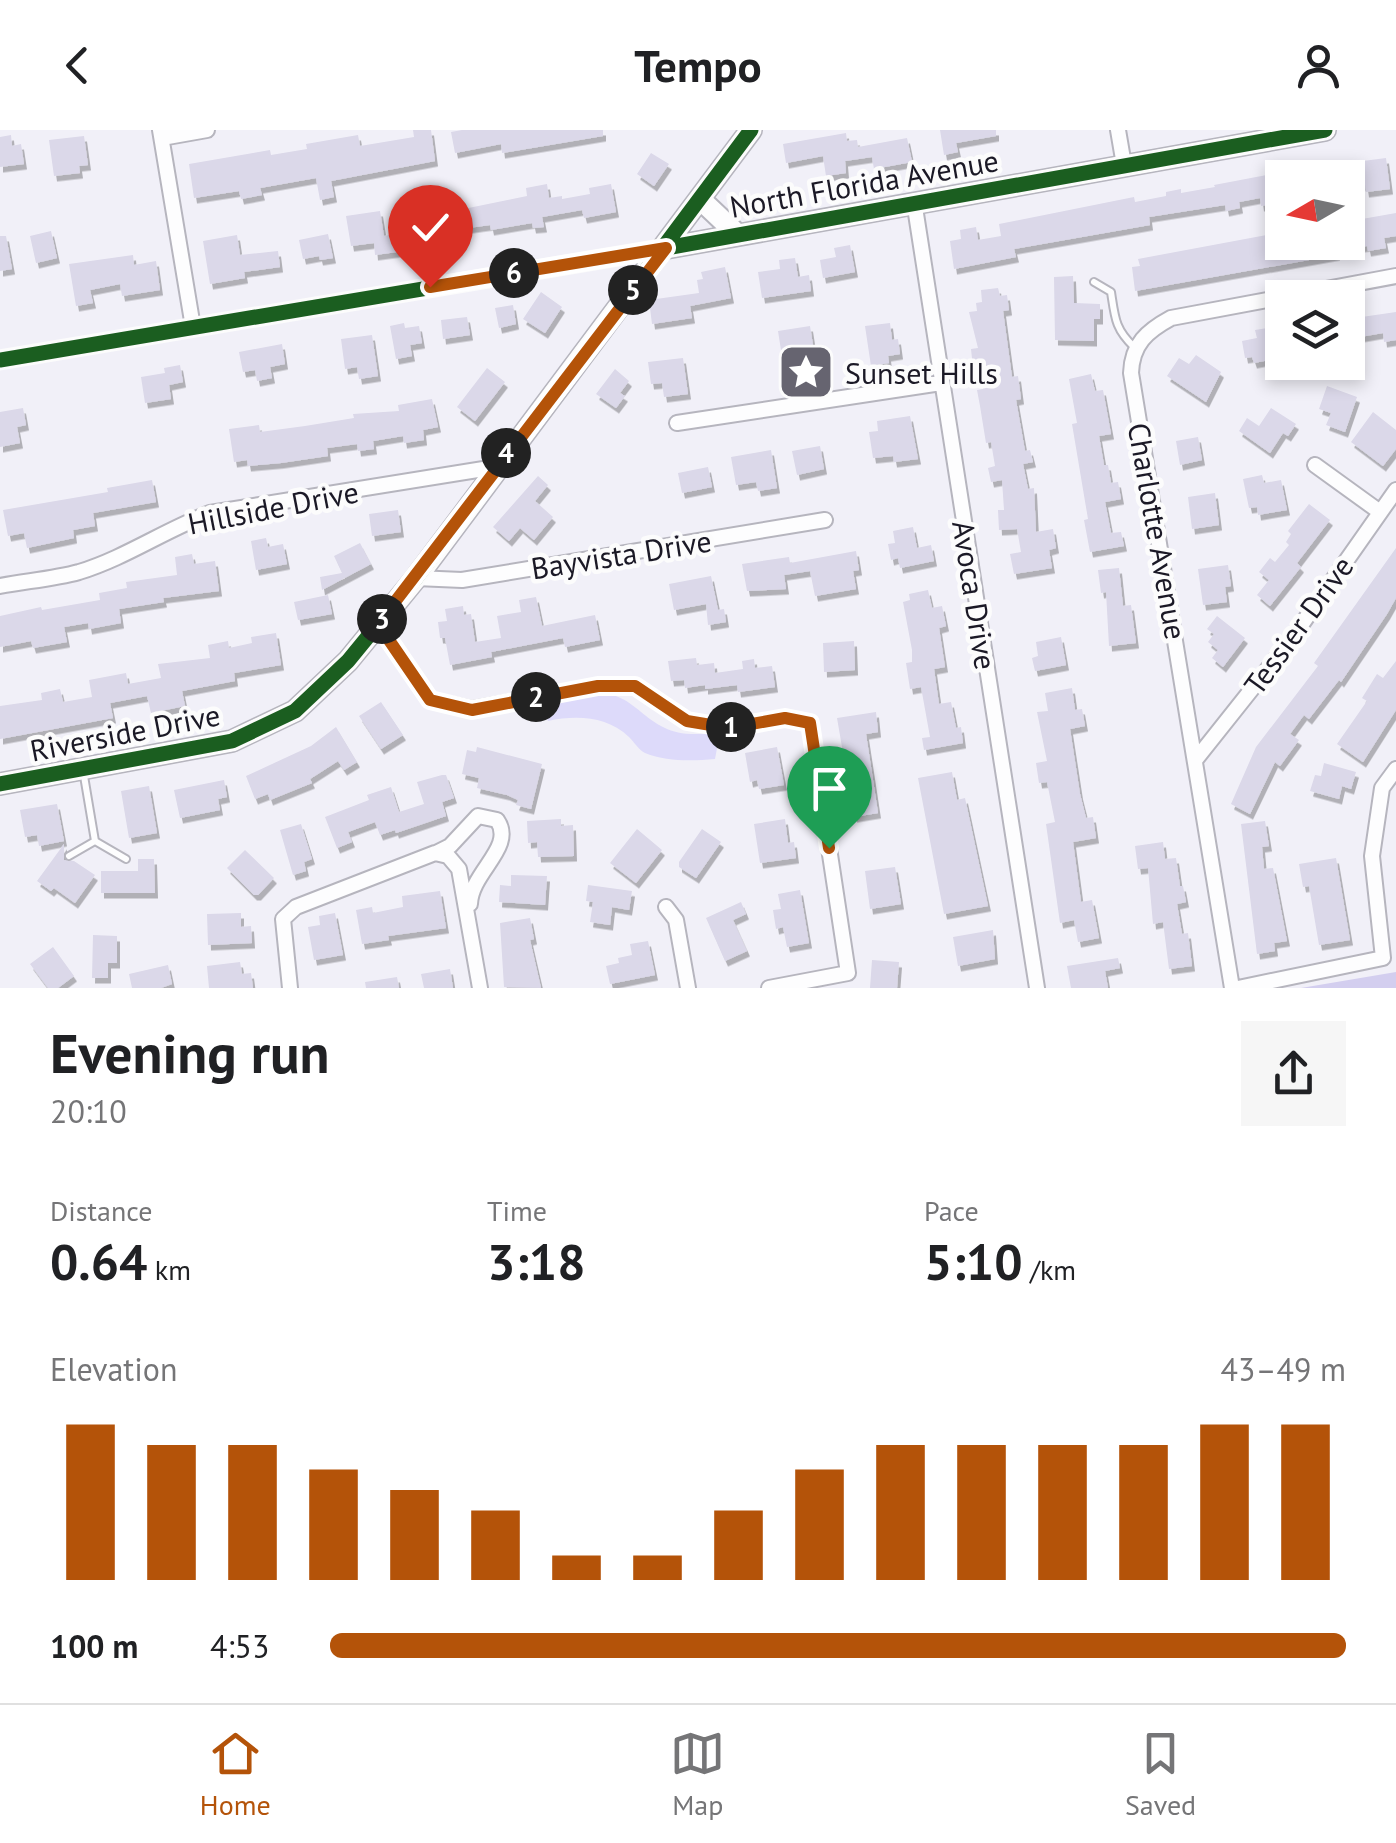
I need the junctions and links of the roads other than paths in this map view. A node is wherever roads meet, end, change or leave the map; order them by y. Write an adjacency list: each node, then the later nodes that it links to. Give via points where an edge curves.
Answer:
1 (207, 130): 5 (street)
2 (751, 130): 7 (street, Riverside Drive)
3 (1118, 130): 6 (street)
4 (1324, 130): 6 (street, North Florida Avenue)
5 (161, 134): 13 (street)
6 (1124, 165): 8 (street, North Florida Avenue)
7 (700, 200): 9 (street); 10 (street, Riverside Drive)
8 (914, 202): 9 (street, North Florida Avenue); 16 (street, Avoca Drive)
9 (737, 234): 10 (street, North Florida Avenue)
10 (666, 248): 13 (street, North Florida Avenue); 19 (street, Riverside Drive)
11 (1396, 276): 14 (street, via 1171,318)
12 (1094, 282): 14 (lane, via 1111,292 1118,332)
13 (193, 327): 15 (street, North Florida Avenue)
14 (1135, 348): 26 (street, Charlotte Avenue, via 1131,372)
15 (0, 360)
16 (941, 383): 17 (street); 40 (street, Avoca Drive)
17 (677, 423)
18 (1315, 465): 21 (street)
19 (496, 467): 23 (street, Riverside Drive); 24 (street, Hillside Drive, via 210,514 78,572)
20 (1396, 490): 21 (street, Tessier Drive)
21 (1380, 512): 26 (street, Tessier Drive, via 1290,641)
22 (825, 520): 23 (street, Bayvista Drive, via 462,580)
23 (416, 578): 25 (street, Riverside Drive)
24 (0, 586)
25 (378, 624): 27 (street, Riverside Drive, via 296,710 260,730); 39 (street, via 430,700 472,710 598,686 635,686 687,721 729,728 785,718 810,723 848,974)
26 (1196, 758): 41 (street, Charlotte Avenue)
27 (83, 769): 29 (street, Riverside Drive); 30 (lane)
28 (1396, 769): 41 (street, via 1382,788 1372,856 1383,958)
29 (0, 784)
30 (95, 841): 32 (lane); 33 (lane)
31 (435, 853): 35 (street, via 458,869); 35 (street, via 478,816 491,816 502,827 501,844 470,894); 36 (street, via 296,907 283,919)
32 (69, 856)
33 (126, 859)
34 (666, 908): 38 (street, via 676,920)
35 (470, 926): 37 (street)
36 (290, 988)
37 (480, 988)
38 (688, 988)
39 (769, 988)
40 (1037, 988)
41 (1235, 988)

